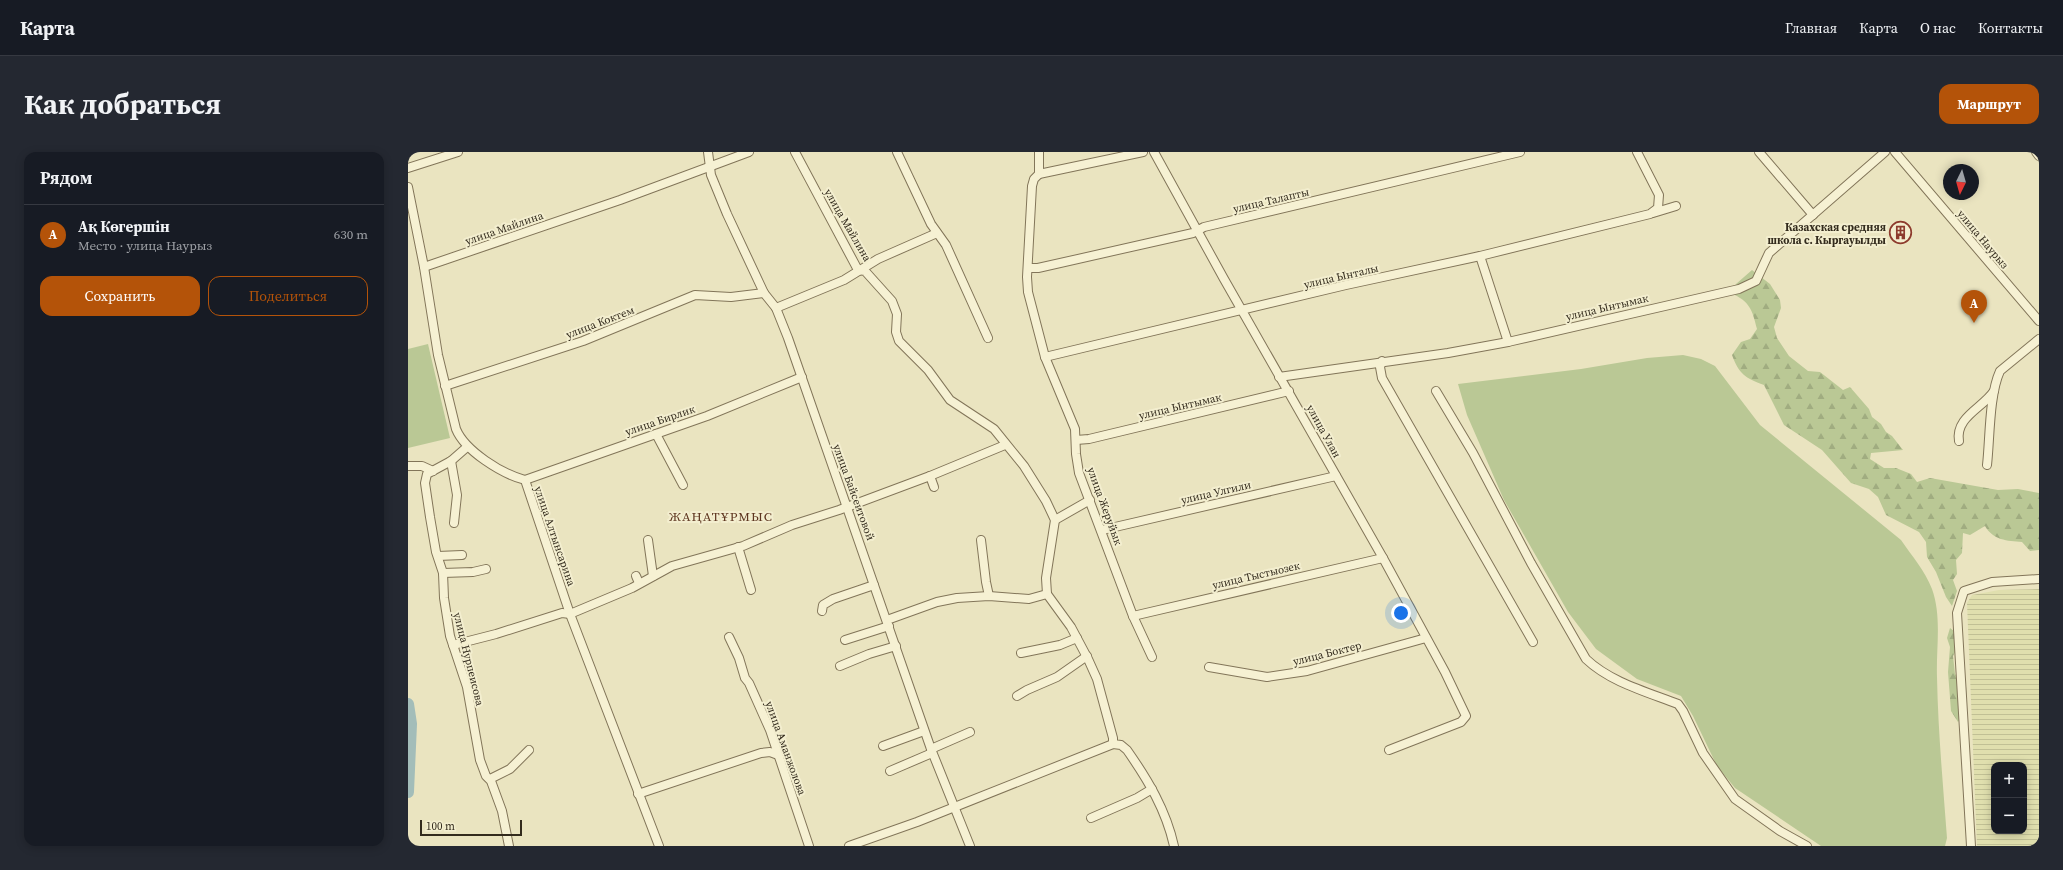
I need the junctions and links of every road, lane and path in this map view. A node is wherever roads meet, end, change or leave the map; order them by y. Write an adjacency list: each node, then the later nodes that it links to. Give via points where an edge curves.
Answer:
1 (458, 152): 17 (street)
2 (708, 152): 16 (street, улица Байсеитовой)
3 (749, 152): 16 (street, улица Майлина)
4 (795, 152): 28 (street, улица Майлина)
5 (897, 152): 24 (street)
6 (1039, 152): 18 (street, улица Жеруйык)
7 (1143, 152): 18 (street)
8 (1154, 152): 23 (street, улица Улан)
9 (1520, 152): 23 (street, улица Талапты)
10 (1637, 152): 21 (street, via 1659,195 1658,208)
11 (1759, 152): 22 (street)
12 (1885, 152): 22 (street, улица Ынтымак)
13 (1895, 152): 32 (street, улица Наурыз)
14 (2036, 152): 15 (street)
15 (2039, 156)
16 (709, 167): 26 (street, улица Майлина, via 510,239); 29 (street, улица Байсеитовой, via 726,214)
17 (408, 168)
18 (1039, 174): 27 (street, улица Жеруйык, via 1032,186)
19 (408, 187): 26 (street, улица Алтынсарина)
20 (1676, 206): 21 (street, улица Ынталы)
21 (1647, 215): 25 (street, улица Ынталы)
22 (1813, 215): 35 (street, улица Ынтымак, via 1769,253 1756,281 1739,289)
23 (1198, 229): 27 (street, улица Талапты, via 1193,233 1038,268); 31 (street, улица Улан)
24 (937, 233): 28 (street); 33 (street, via 946,245)
25 (1480, 256): 31 (street, улица Ынталы, via 1346,285); 35 (street)
26 (424, 267): 40 (street, улица Алтынсарина)
27 (1028, 268): 36 (street, улица Жеруйык, via 1026,277 1030,300)
28 (858, 270): 30 (street, via 854,276); 47 (street, улица Майлина, via 865,271 892,301 897,314 896,332 899,342 928,370 950,400 994,429)
29 (764, 293): 30 (street, улица Байсеитовой); 40 (street, улица Коктем, via 731,296 695,295 583,341)
30 (776, 308): 38 (street, улица Байсеитовой)
31 (1243, 311): 36 (street, улица Ынталы); 39 (street, улица Улан)
32 (2039, 321)
33 (988, 338)
34 (2039, 339): 41 (street, via 2000,371)
35 (1508, 342): 37 (street, улица Ынтымак)
36 (1045, 357): 45 (street, улица Жеруйык, via 1075,429)
37 (1382, 361): 39 (street, улица Ынтымак); 85 (street, via 1382,378)
38 (802, 377): 44 (street, улица Бирлик); 59 (street, улица Байсеитовой)
39 (1279, 377): 42 (street, улица Улан)
40 (445, 386): 48 (street, улица Алтынсарина, via 456,430)
41 (1995, 390): 46 (street, via 1960,426); 50 (street)
42 (1289, 391): 45 (street, улица Ынтымак); 54 (street, улица Улан)
43 (1436, 391): 114 (street, via 1473,453 1531,563 1586,659 1623,683 1678,704 1703,752 1735,799 1780,831)
44 (656, 434): 55 (street, улица Бирлик); 56 (street)
45 (1076, 440): 58 (street, улица Жеруйык, via 1080,473)
46 (1959, 441)
47 (1005, 445): 53 (street); 60 (street, улица Майлина, via 1033,478)
48 (467, 447): 49 (street); 55 (street, улица Алтынсарина, via 496,468)
49 (451, 461): 52 (street); 61 (street, via 457,495)
50 (1987, 465)
51 (408, 466): 52 (street, via 422,466)
52 (433, 470): 67 (street, улица Нурпеисова, via 427,474 425,483)
53 (930, 476): 57 (street); 59 (street)
54 (1336, 476): 62 (street, улица Улгили); 68 (street, улица Улан)
55 (525, 480): 78 (street, улица Алтынсарина)
56 (683, 485)
57 (934, 487)
58 (1090, 500): 60 (street); 62 (street, улица Жеруйык)
59 (848, 506): 65 (street, via 772,532); 73 (street, улица Байсеитовой)
60 (1055, 520): 75 (street, via 1046,578)
61 (454, 523)
62 (1102, 530): 79 (street, улица Жеруйык)
63 (648, 540): 71 (street)
64 (981, 540): 76 (street, via 987,592)
65 (738, 547): 71 (street, via 672,566); 74 (street)
66 (462, 555): 67 (street)
67 (438, 556): 70 (street, улица Нурпеисова)
68 (1384, 558): 79 (street, улица Тыстыозек); 83 (street, улица Улан)
69 (486, 568): 70 (street, via 473,572)
70 (443, 573): 86 (street, улица Нурпеисова, via 444,598)
71 (653, 576): 78 (street, via 638,580)
72 (2039, 579): 115 (street, via 1992,582 1964,591 1957,613)
73 (874, 584): 77 (street, via 833,599 823,605); 80 (street, улица Байсеитовой)
74 (752, 590)
75 (1047, 594): 76 (street, via 1029,599); 82 (street)
76 (990, 596): 80 (street, via 937,602)
77 (822, 611)
78 (570, 614): 86 (street, via 562,613); 105 (street, улица Алтынсарина)
79 (1133, 616): 90 (street, улица Жеруйык)
80 (888, 623): 84 (street); 87 (street, улица Байсеитовой)
81 (729, 637): 101 (street, улица Аманжолова, via 739,658 744,678 751,687 770,730)
82 (1077, 638): 88 (street, via 1060,646); 89 (street)
83 (1426, 638): 92 (street, улица Боктер, via 1307,671 1267,677); 99 (street, улица Улан, via 1466,716 1461,722)
84 (845, 640)
85 (1533, 642)
86 (453, 645): 103 (street, улица Нурпеисова, via 467,687 483,771)
87 (896, 646): 91 (street); 94 (street, улица Байсеитовой)
88 (1021, 653)
89 (1087, 656): 93 (street, via 1057,677); 96 (street, via 1097,679)
90 (1152, 657)
91 (840, 666)
92 (1209, 667)
93 (1017, 696)
94 (924, 731): 97 (street); 100 (street, улица Байсеитовой)
95 (970, 732): 100 (street)
96 (1113, 744): 104 (street, via 1121,745 1127,750); 106 (street)
97 (883, 746)
98 (529, 750): 103 (street, via 510,769)
99 (1389, 750)
100 (932, 751): 102 (street); 106 (street, улица Байсеитовой)
101 (778, 755): 105 (street, via 770,752 761,753); 110 (street, улица Аманжолова)
102 (890, 771)
103 (490, 779): 108 (street, улица Нурпеисова, via 505,822)
104 (1152, 789): 107 (street, via 1138,798); 113 (street, via 1166,817)
105 (638, 794): 109 (street, улица Алтынсарина)
106 (955, 806): 111 (street); 112 (street, улица Байсеитовой)
107 (1091, 818)
108 (509, 846)
109 (659, 846)
110 (809, 846)
111 (849, 846)
112 (970, 846)
113 (1174, 846)
114 (1807, 846)
115 (1971, 846)

